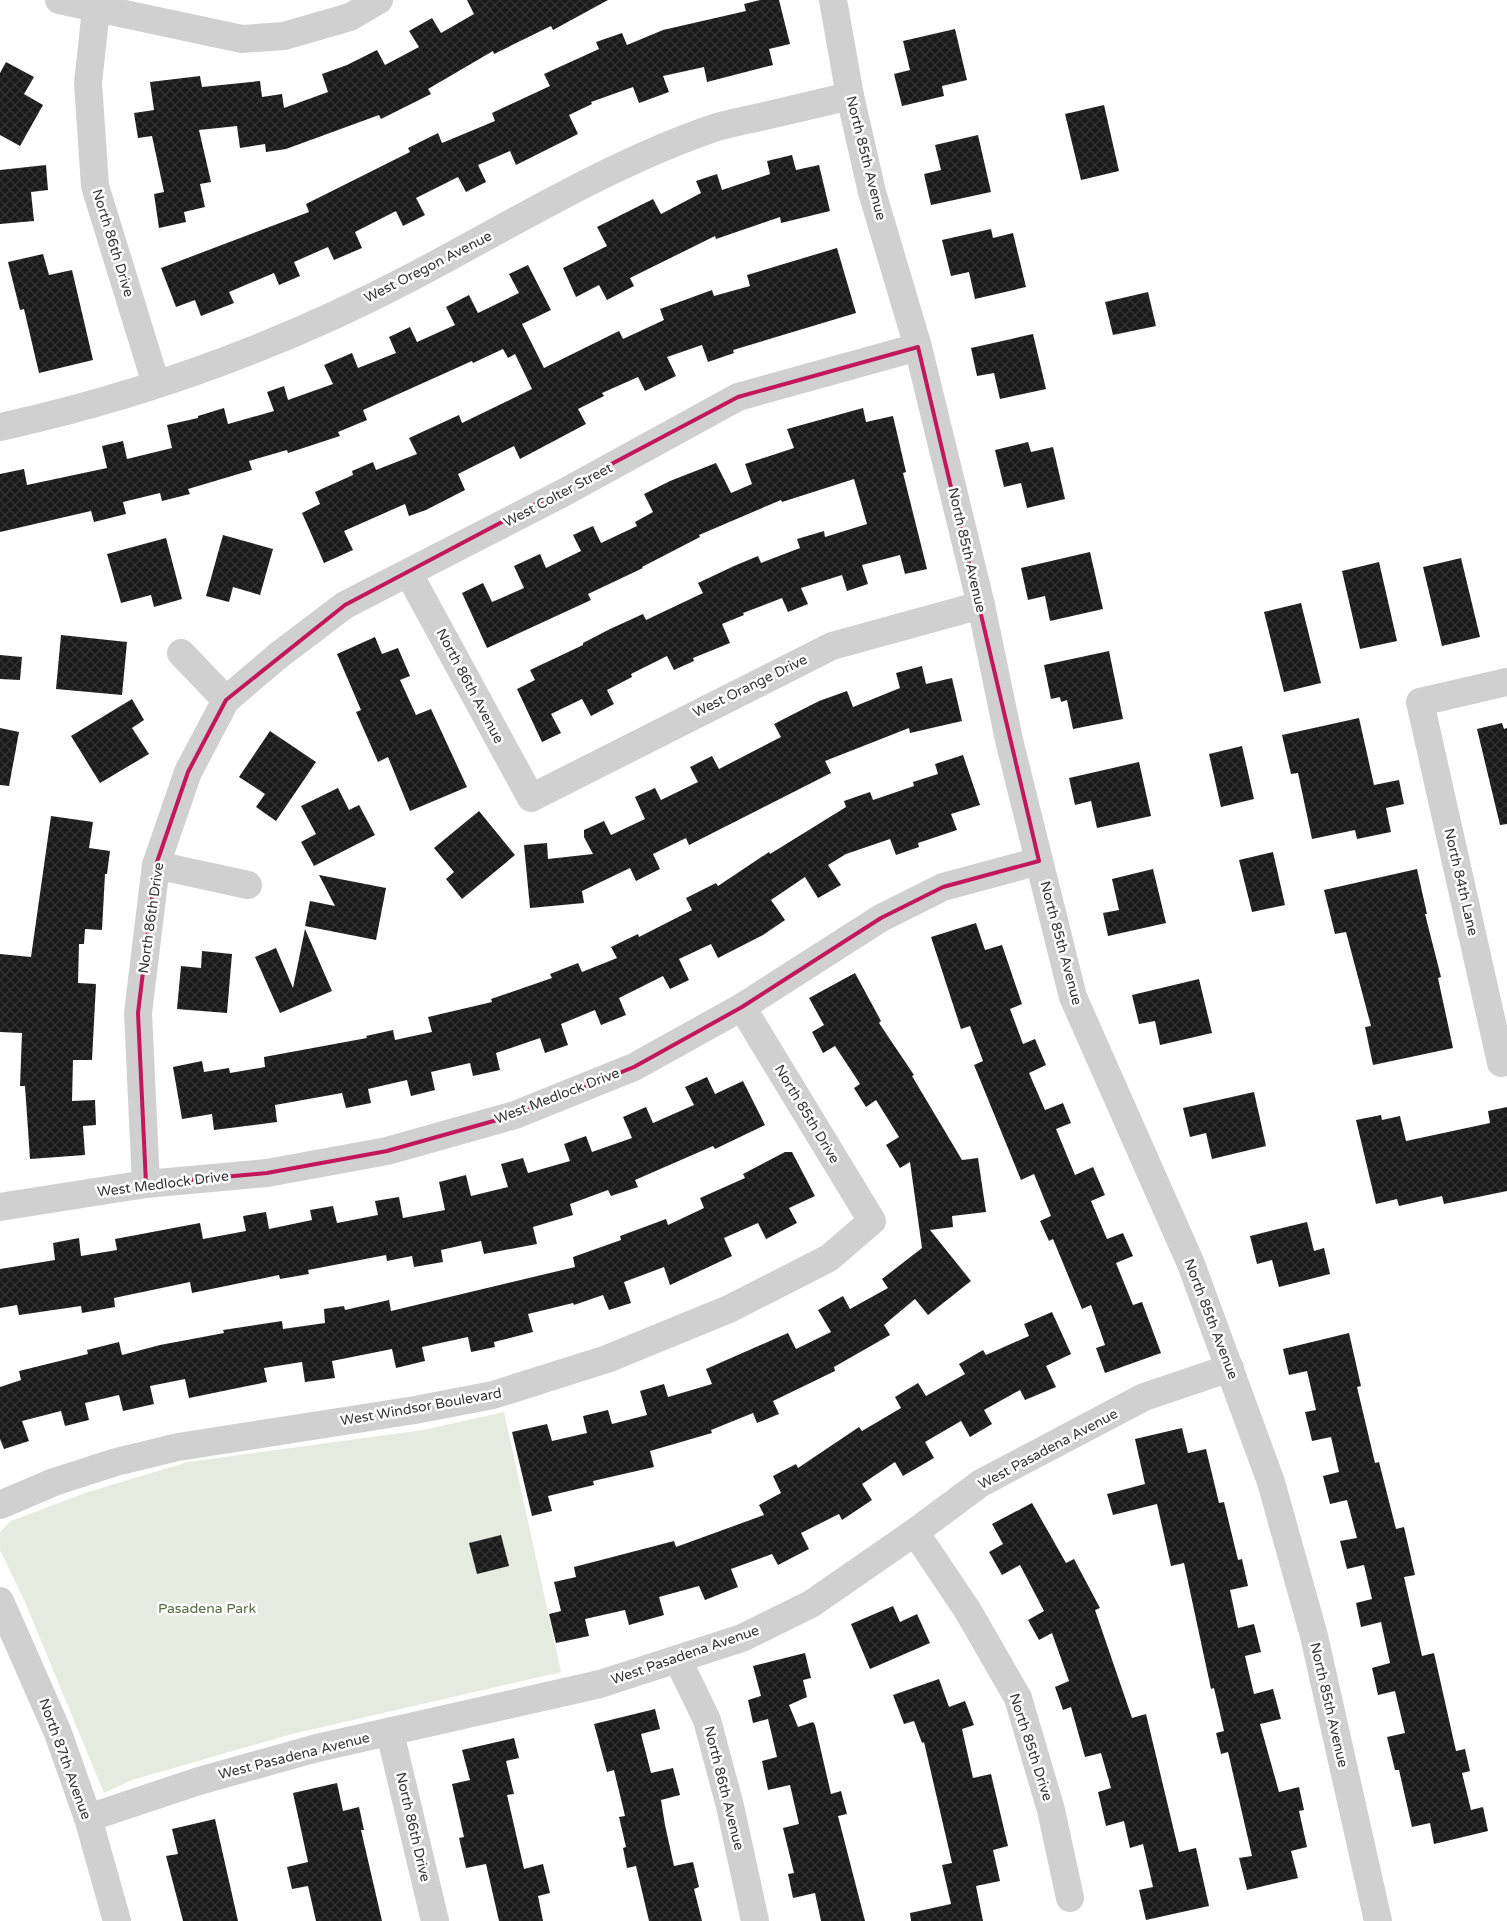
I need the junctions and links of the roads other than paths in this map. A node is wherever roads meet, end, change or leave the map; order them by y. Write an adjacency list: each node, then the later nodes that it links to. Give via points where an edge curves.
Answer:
1 (59, 0): 4 (street)
2 (379, 0): 4 (street, via 350,17 284,36 242,39)
3 (833, 0): 5 (street, North 85th Avenue)
4 (96, 4): 7 (street, North 86th Drive, via 88,83 95,186)
5 (850, 96): 6 (street, North 85th Avenue, via 872,192); 7 (street, West Oregon Avenue, via 713,128 652,153 585,184 408,279 293,333)
6 (918, 347): 9 (street, West Colter Street, via 738,397); 10 (street, North 85th Avenue)
7 (156, 384): 8 (street, West Oregon Avenue, via 92,404)
8 (0, 426)
9 (409, 574): 13 (street, West Colter Street, via 345,605); 14 (street, North 86th Avenue)
10 (981, 605): 14 (street, West Orange Drive, via 832,646); 15 (street, North 85th Avenue, via 1009,740)
11 (181, 653): 13 (street)
12 (1507, 682): 19 (street, North 84th Lane, via 1420,702)
13 (226, 700): 16 (street, North 86th Drive, via 188,772)
14 (531, 798)
15 (1039, 861): 18 (street, West Medlock Drive, via 943,887 881,918); 23 (street, North 85th Avenue, via 1073,997 1191,1264)
16 (156, 865): 17 (street); 20 (street, North 86th Drive, via 138,1013)
17 (248, 885)
18 (742, 1007): 20 (street, West Medlock Drive, via 634,1067 514,1115 387,1151 267,1173); 22 (street, North 85th Drive)
19 (1504, 1062)
20 (146, 1184): 21 (street, West Medlock Drive)
21 (0, 1207)
22 (872, 1221): 24 (street, West Windsor Boulevard, via 829,1258 729,1309 608,1359 493,1395 178,1447 54,1482)
23 (1230, 1368): 25 (street, West Pasadena Avenue, via 1144,1397 981,1483); 34 (street, North 85th Avenue, via 1271,1482 1314,1636)
24 (0, 1506)
25 (915, 1532): 27 (street, West Pasadena Avenue, via 811,1604 742,1638); 30 (street, North 85th Drive, via 968,1611 1018,1698 1051,1810)
26 (0, 1601): 29 (street, North 87th Avenue, via 58,1734)
27 (678, 1660): 28 (street, West Pasadena Avenue, via 600,1684); 33 (street, North 86th Avenue, via 707,1720)
28 (390, 1733): 29 (street, West Pasadena Avenue, via 244,1768); 32 (street, North 86th Drive)
29 (88, 1818): 31 (street, North 87th Avenue)
30 (1070, 1898)
31 (117, 1921)
32 (435, 1921)
33 (755, 1921)
34 (1378, 1921)

